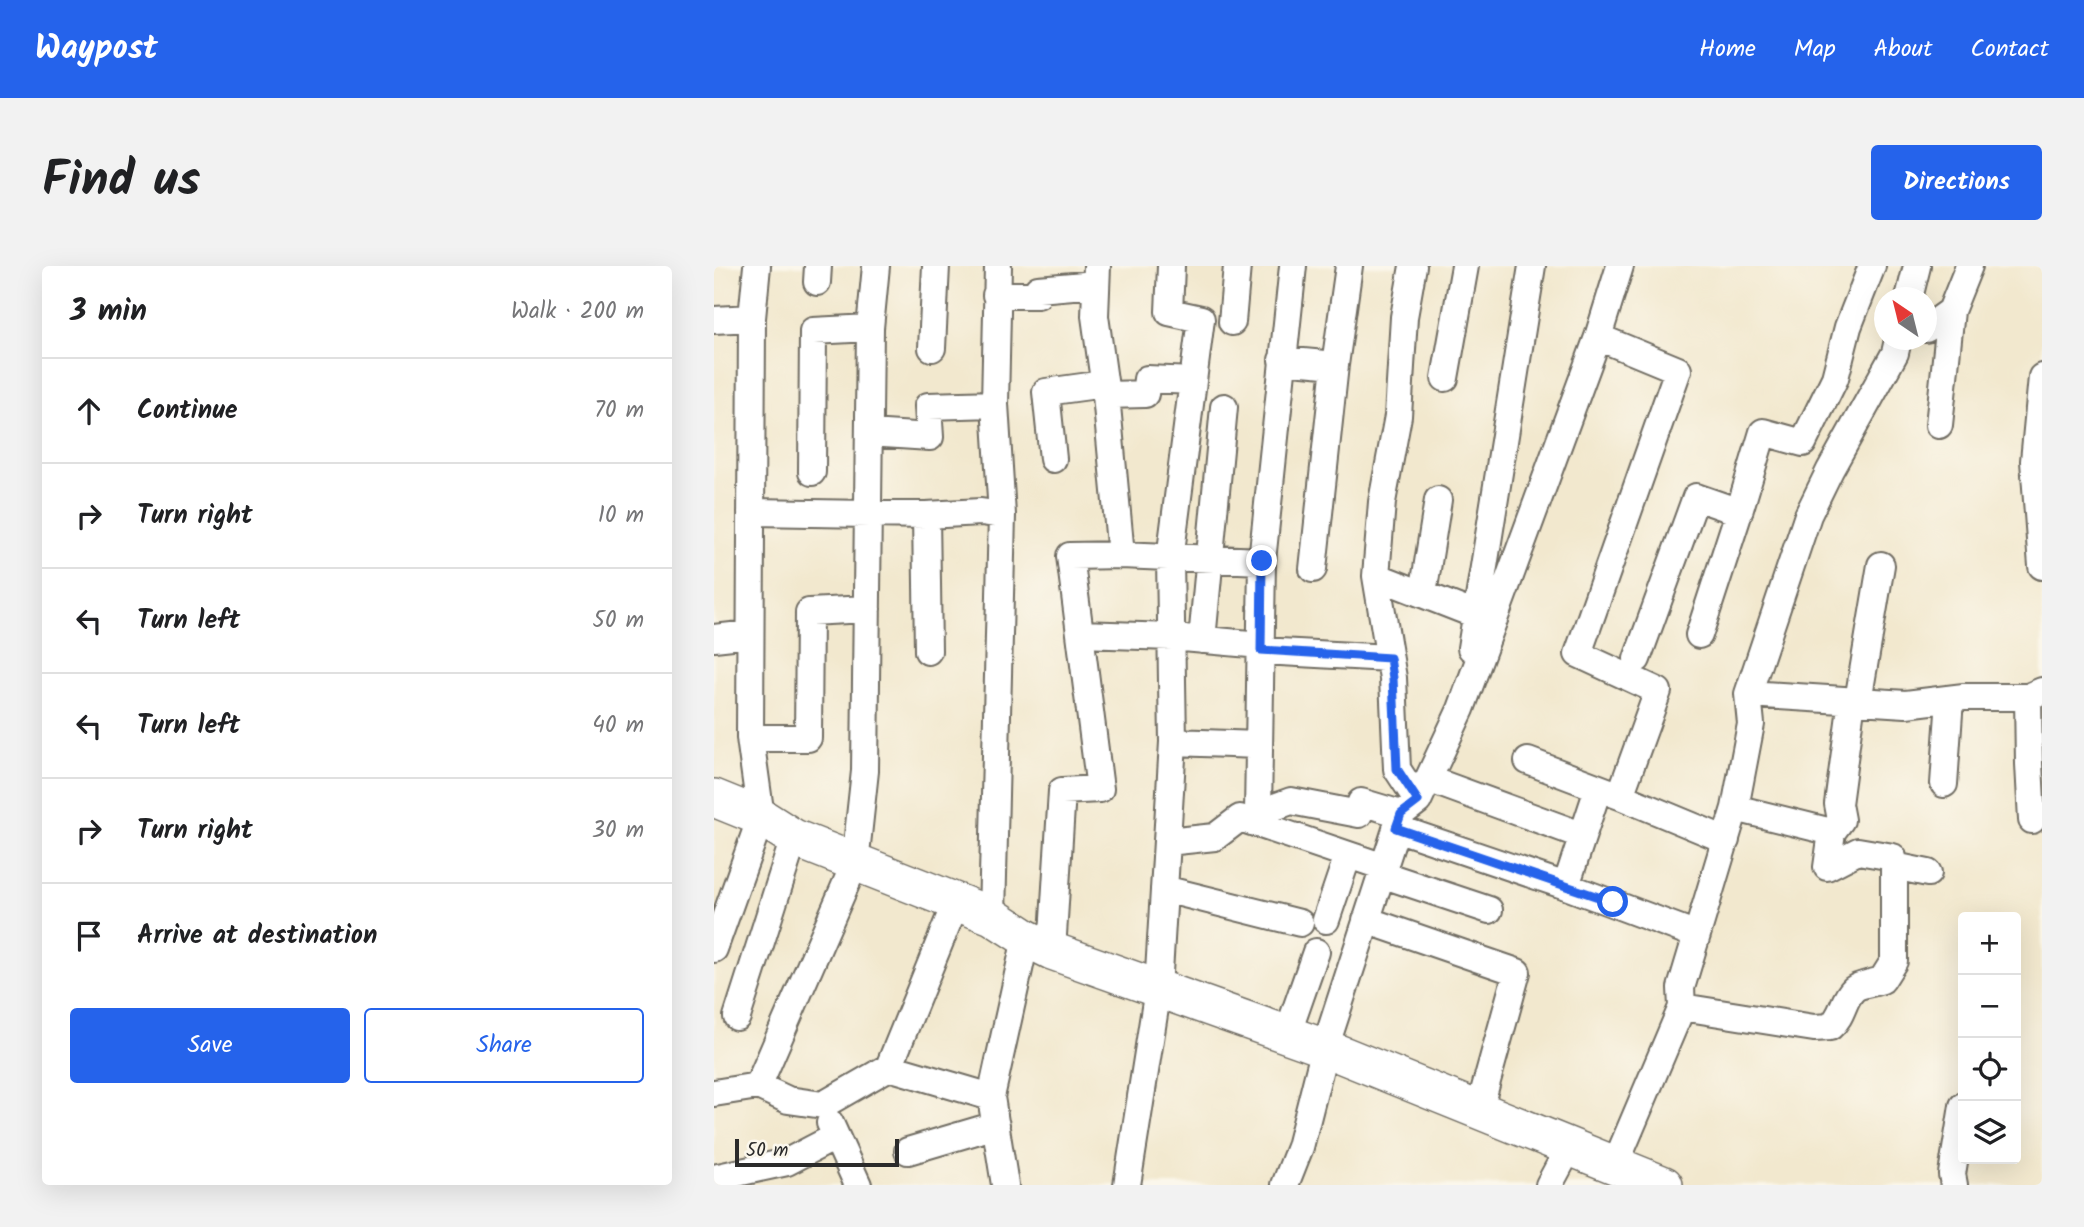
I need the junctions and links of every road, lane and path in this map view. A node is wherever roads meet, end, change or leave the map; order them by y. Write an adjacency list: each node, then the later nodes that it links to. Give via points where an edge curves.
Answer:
1 (757, 266): 21 (street)
2 (876, 266): 25 (street)
3 (936, 266): 27 (street)
4 (998, 266): 19 (street)
5 (1171, 266): 33 (street, via 1169,312 1201,318)
6 (1237, 266): 23 (street)
7 (1293, 266): 29 (street)
8 (1349, 266): 30 (street)
9 (1413, 266): 54 (street)
10 (1465, 266): 32 (street)
11 (1532, 266): 57 (street)
12 (1620, 266): 26 (street)
13 (1872, 266): 43 (street, via 1848,327 1835,378 1803,443 1763,432)
14 (1917, 266): 18 (street)
15 (1969, 266): 20 (street)
16 (1096, 275): 17 (street); 34 (street, via 1095,316)
17 (1038, 277): 19 (street, via 1038,295)
18 (1912, 287)
19 (996, 295): 35 (street)
20 (1951, 311): 24 (street); 37 (street)
21 (752, 318): 22 (street); 42 (street)
22 (714, 320)
23 (1232, 322)
24 (1937, 322)
25 (870, 328): 38 (street); 40 (street, via 813,331)
26 (1598, 337): 72 (street); 78 (street, via 1678,370 1578,654 1658,691)
27 (932, 348)
28 (1899, 350): 68 (street, via 1808,514)
29 (1282, 360): 30 (street); 50 (street)
30 (1335, 365): 53 (street)
31 (2042, 377): 52 (street, via 2034,461)
32 (1445, 378)
33 (1193, 381): 34 (street, via 1147,379 1145,394); 48 (street)
34 (1105, 389): 39 (street, via 1045,392); 47 (street)
35 (995, 404): 38 (street, via 928,405 930,438); 46 (street)
36 (1224, 407): 49 (street)
37 (1939, 425)
38 (869, 433): 44 (street)
39 (1053, 459)
40 (812, 472)
41 (1438, 500): 55 (street)
42 (751, 512): 44 (street); 58 (street)
43 (1739, 512): 60 (street); 67 (street, via 1696,498)
44 (868, 514): 45 (street); 56 (street)
45 (926, 515): 46 (street); 65 (street)
46 (1002, 515): 98 (street)
47 (1121, 555): 48 (street); 59 (street, via 1070,556)
48 (1170, 559): 49 (street); 61 (street)
49 (1209, 560): 50 (street); 63 (street)
50 (1262, 561): 64 (street)
51 (1881, 565): 71 (street)
52 (2042, 566)
53 (1313, 569)
54 (1376, 576): 55 (street); 66 (street)
55 (1423, 594): 57 (street)
56 (867, 609): 73 (street, via 809,612 808,738); 90 (street, via 865,772)
57 (1476, 615): 72 (street)
58 (750, 634): 62 (street); 73 (street)
59 (1080, 634): 61 (street); 103 (street, via 1100,789 1062,791)
60 (1699, 635)
61 (1172, 637): 63 (street); 74 (street)
62 (714, 638)
63 (1202, 639): 64 (street)
64 (1261, 648): 66 (street); 75 (street)
65 (928, 651)
66 (1390, 658): 80 (street, via 1397,769)
67 (1637, 659)
68 (1748, 694): 71 (street); 81 (street, via 1751,724)
69 (2035, 694): 70 (street); 83 (street, via 2029,764)
70 (1950, 699): 71 (street, via 1906,704); 77 (street)
71 (1855, 701): 84 (street, via 1838,804 1841,820)
72 (1461, 709): 80 (street)
73 (750, 738): 82 (street)
74 (1173, 742): 75 (street); 88 (street)
75 (1259, 745): 80 (street, via 1258,813 1291,801 1359,814 1361,802)
76 (1528, 761): 78 (street)
77 (1944, 784)
78 (1609, 792): 85 (street); 87 (street)
79 (714, 798): 82 (street)
80 (1411, 805): 85 (street); 92 (street); 94 (street)
81 (1735, 808): 84 (street); 87 (street)
82 (761, 817): 86 (street); 104 (street)
83 (2032, 820)
84 (1832, 832): 91 (street, via 1827,867 1858,851 1893,857)
85 (1581, 835): 94 (street)
86 (794, 838): 90 (street); 108 (street)
87 (1726, 840): 102 (street)
88 (1167, 842): 89 (street, via 1215,837 1240,818); 95 (street)
89 (1348, 855): 92 (street); 99 (street)
90 (855, 863): 96 (street); 112 (street)
91 (1894, 866): 93 (street); 107 (street, via 1894,961 1882,980 1855,988 1842,1007 1841,1018 1830,1027)
92 (1383, 871): 97 (street); 100 (street)
93 (1928, 873)
94 (1566, 886): 102 (street)
95 (1164, 889): 101 (street); 106 (street)
96 (956, 902): 98 (street); 111 (street)
97 (1489, 911)
98 (992, 916): 103 (street)
99 (1326, 920)
100 (1366, 920): 110 (street); 116 (street, via 1517,972)
101 (1300, 923)
102 (1697, 935): 107 (street, via 1681,988)
103 (1039, 944): 106 (street); 114 (street)
104 (714, 949)
105 (1316, 952): 109 (street)
106 (1158, 989): 109 (street); 126 (street)
107 (1682, 1007): 122 (street)
108 (737, 1017)
109 (1287, 1035): 110 (street)
110 (1325, 1048): 116 (street); 127 (street, via 1300,1147)
111 (889, 1067): 114 (street); 115 (street)
112 (758, 1086): 113 (street); 115 (street, via 788,1100)
113 (714, 1093)
114 (991, 1097): 117 (street)
115 (823, 1105): 118 (street)
116 (1479, 1110): 120 (street)
117 (996, 1125): 121 (street); 125 (street)
118 (835, 1137): 123 (street, via 787,1162); 124 (street)
119 (1958, 1137): 129 (street)
120 (1570, 1146): 122 (street); 128 (street)
121 (908, 1151)
122 (1636, 1177)
123 (714, 1178)
124 (858, 1185)
125 (1005, 1185)
126 (1127, 1185)
127 (1285, 1185)
128 (1549, 1185)
129 (1954, 1185)

